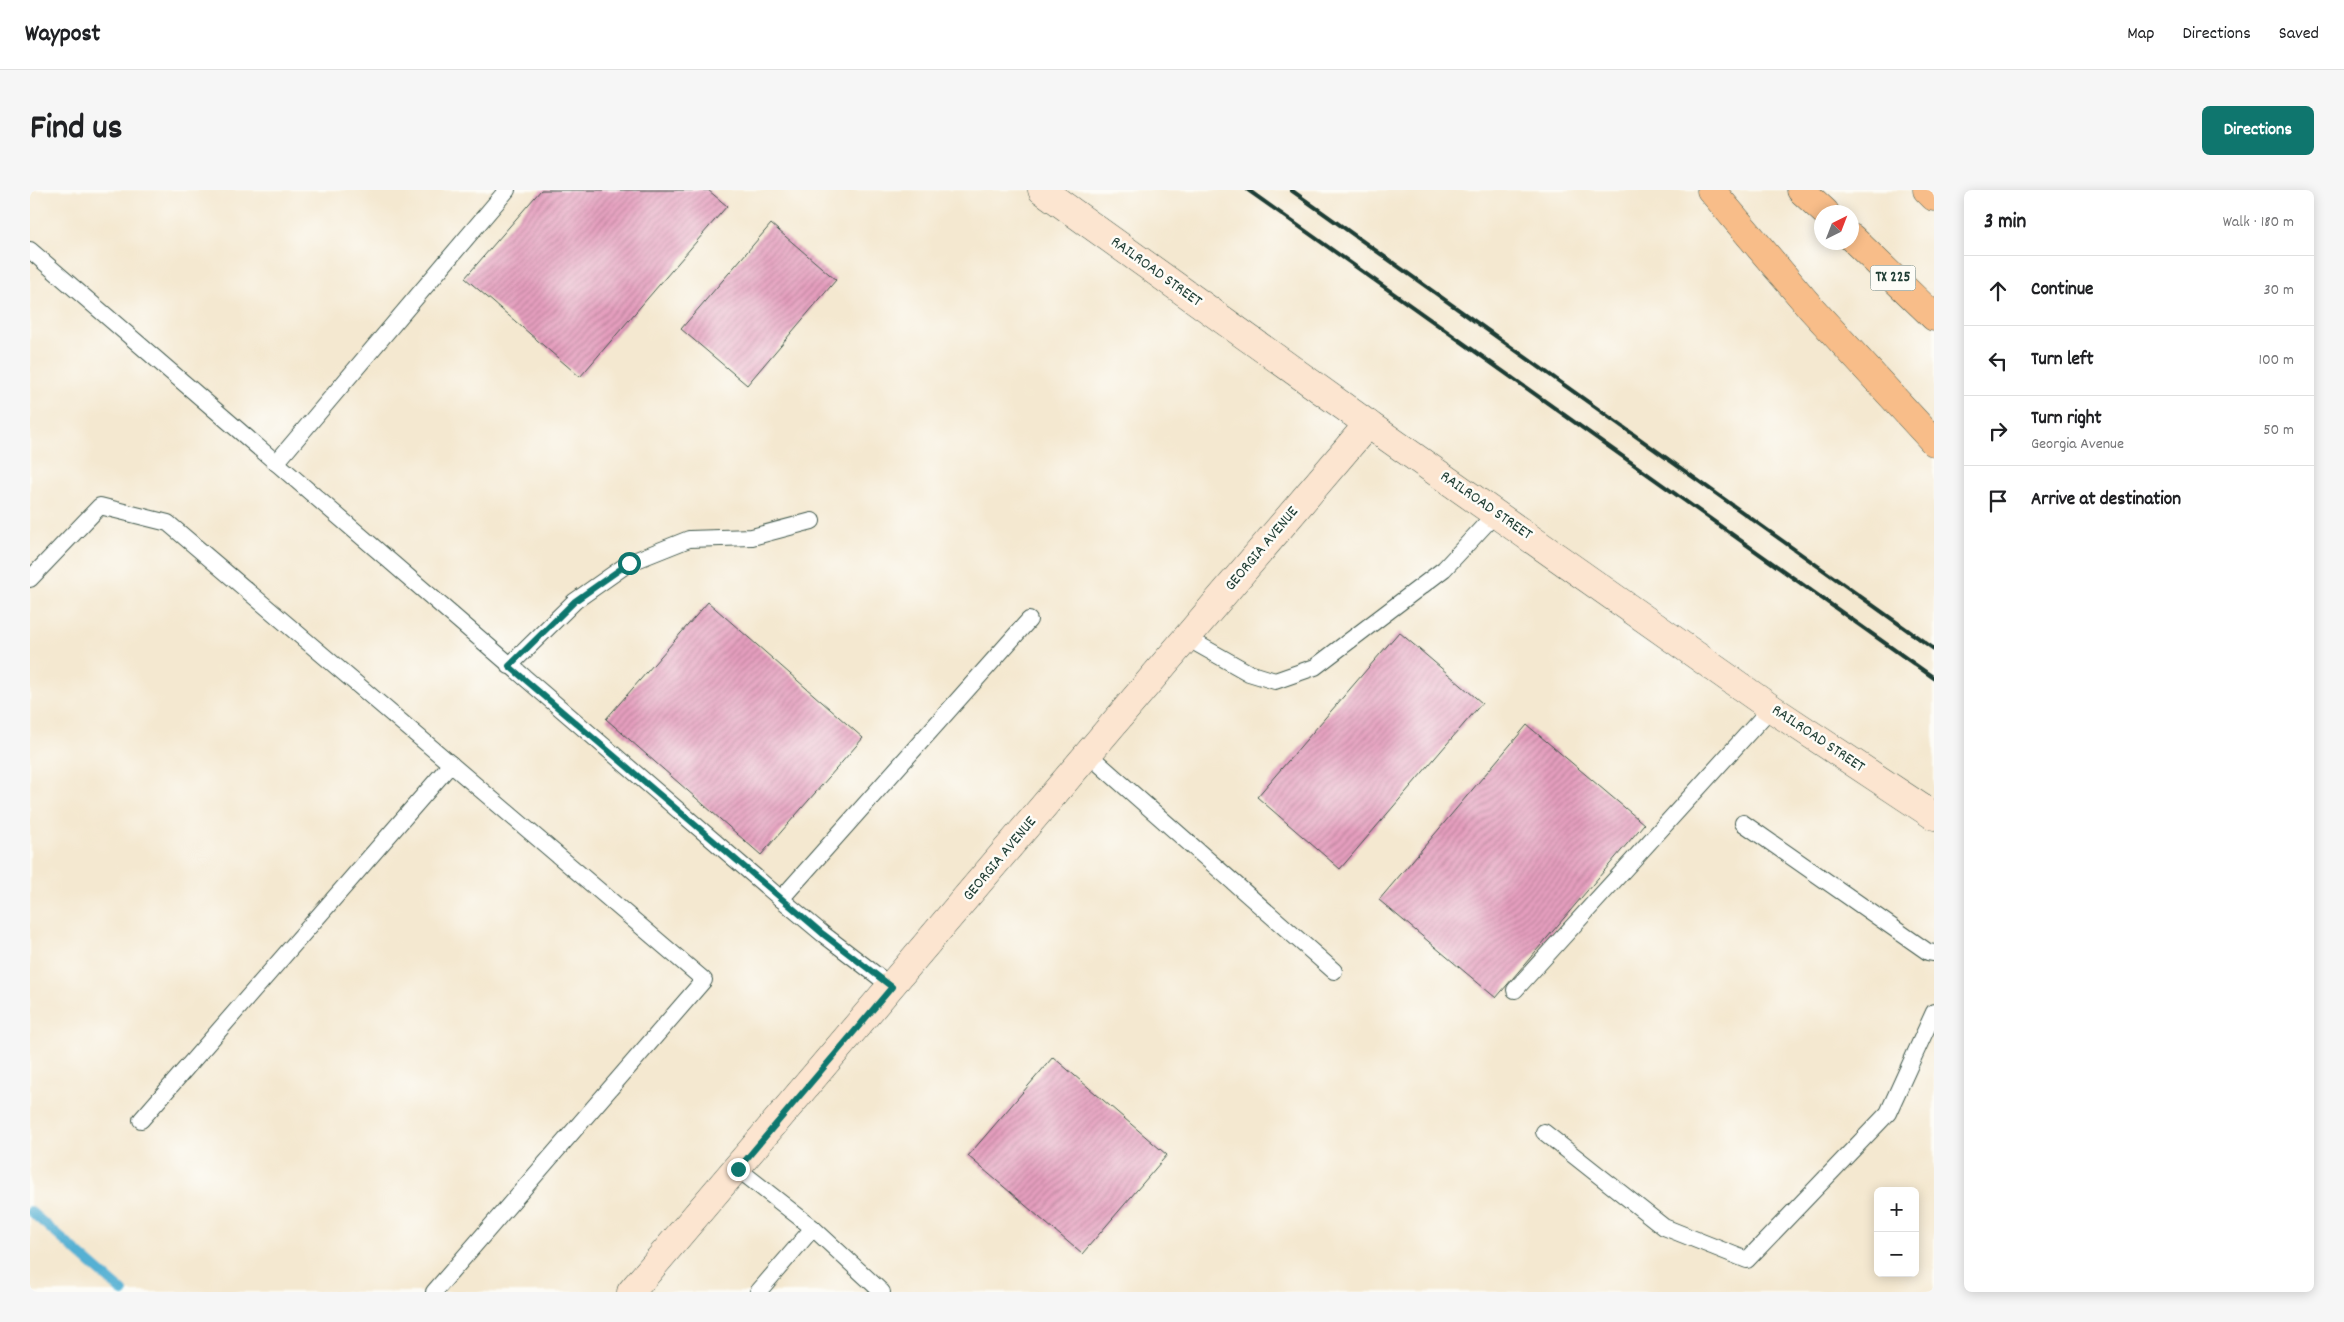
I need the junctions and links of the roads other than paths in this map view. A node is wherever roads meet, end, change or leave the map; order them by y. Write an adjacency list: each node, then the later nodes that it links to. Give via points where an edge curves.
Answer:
1 (507, 190): 13 (lane)
2 (1042, 190): 11 (street, RAILROAD STREET)
3 (1711, 190): 12 (highway, via 1810,308)
4 (1801, 190): 7 (highway)
5 (1926, 190): 6 (highway)
6 (1934, 197)
7 (1817, 205)
8 (1859, 245): 10 (highway, TX 225)
9 (30, 250): 13 (lane)
10 (1934, 317)
11 (1368, 424): 14 (street, RAILROAD STREET); 18 (street, GEORGIA AVENUE)
12 (1934, 442)
13 (276, 463): 19 (lane)
14 (1496, 513): 18 (lane, via 1444,569 1315,666 1275,681 1249,673); 20 (street, RAILROAD STREET)
15 (812, 521): 19 (lane, via 752,537 689,539 629,563 575,601)
16 (30, 579): 22 (lane, via 100,506 168,522)
17 (1029, 620): 25 (lane)
18 (1187, 638): 21 (street, GEORGIA AVENUE)
19 (509, 666): 25 (lane)
20 (1771, 708): 23 (street, RAILROAD STREET); 29 (lane)
21 (1088, 754): 27 (lane); 28 (street, GEORGIA AVENUE)
22 (451, 764): 31 (lane); 35 (lane, via 704,980)
23 (1934, 816)
24 (1744, 823): 26 (lane, via 1928,952)
25 (781, 899): 28 (lane)
26 (1934, 953)
27 (1334, 971)
28 (892, 987): 33 (street, GEORGIA AVENUE)
29 (1515, 990)
30 (1934, 1012): 32 (lane, via 1888,1113 1747,1260 1664,1227)
31 (141, 1120)
32 (1544, 1132)
33 (738, 1169): 34 (lane); 36 (street, GEORGIA AVENUE)
34 (813, 1228): 37 (lane); 38 (lane)
35 (434, 1292)
36 (631, 1292)
37 (758, 1292)
38 (882, 1292)

